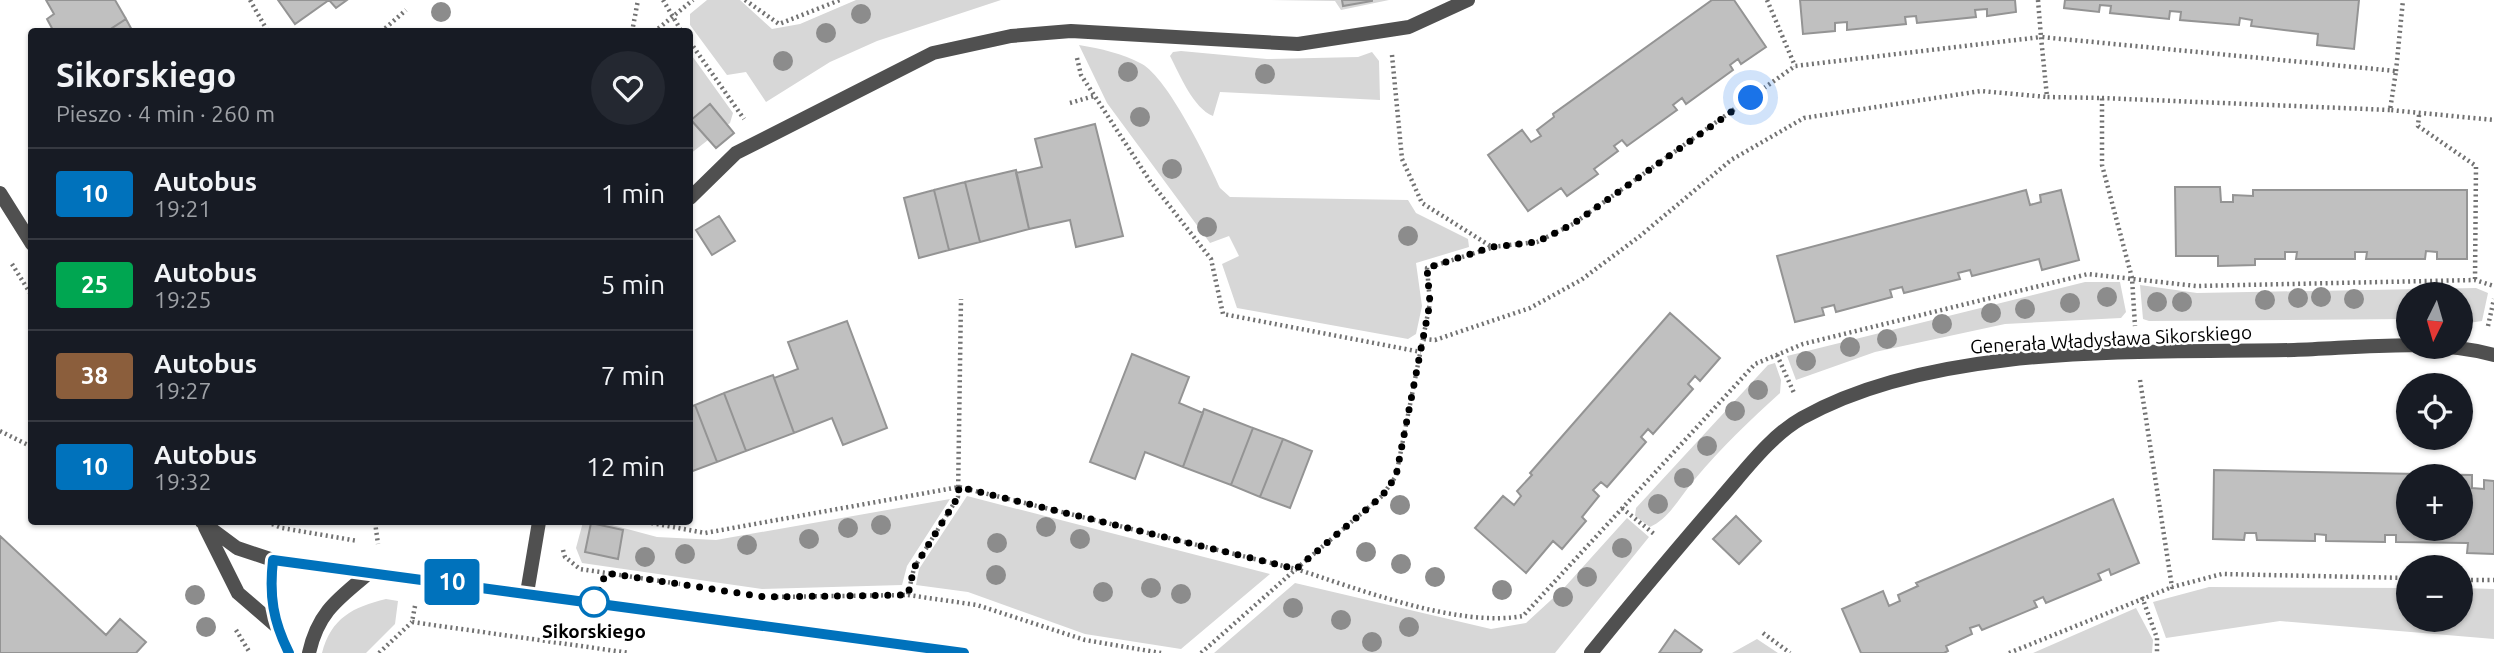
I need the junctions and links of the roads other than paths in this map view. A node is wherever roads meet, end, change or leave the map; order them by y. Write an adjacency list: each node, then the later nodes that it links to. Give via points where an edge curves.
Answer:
1 (1468, 0): 3 (street, via 1409,27 1298,44 1071,31 1011,36 933,52 759,139 736,153)
2 (0, 193): 4 (street)
3 (693, 195)
4 (28, 238)
5 (2494, 355): 16 (street, Generała Władysława Sikorskiego, via 2414,347 2004,361 1933,370 1862,392 1804,417 1755,458)
6 (204, 525): 12 (street, via 238,593)
7 (207, 525): 9 (street, via 237,548)
8 (538, 525): 11 (street)
9 (273, 560): 10 (street); 12 (street, via 270,592)
10 (369, 573): 11 (street); 14 (street, via 325,611 314,630)
11 (527, 593): 15 (street)
12 (275, 625): 13 (street)
13 (289, 653)
14 (309, 653)
15 (964, 653)
16 (1591, 653)

